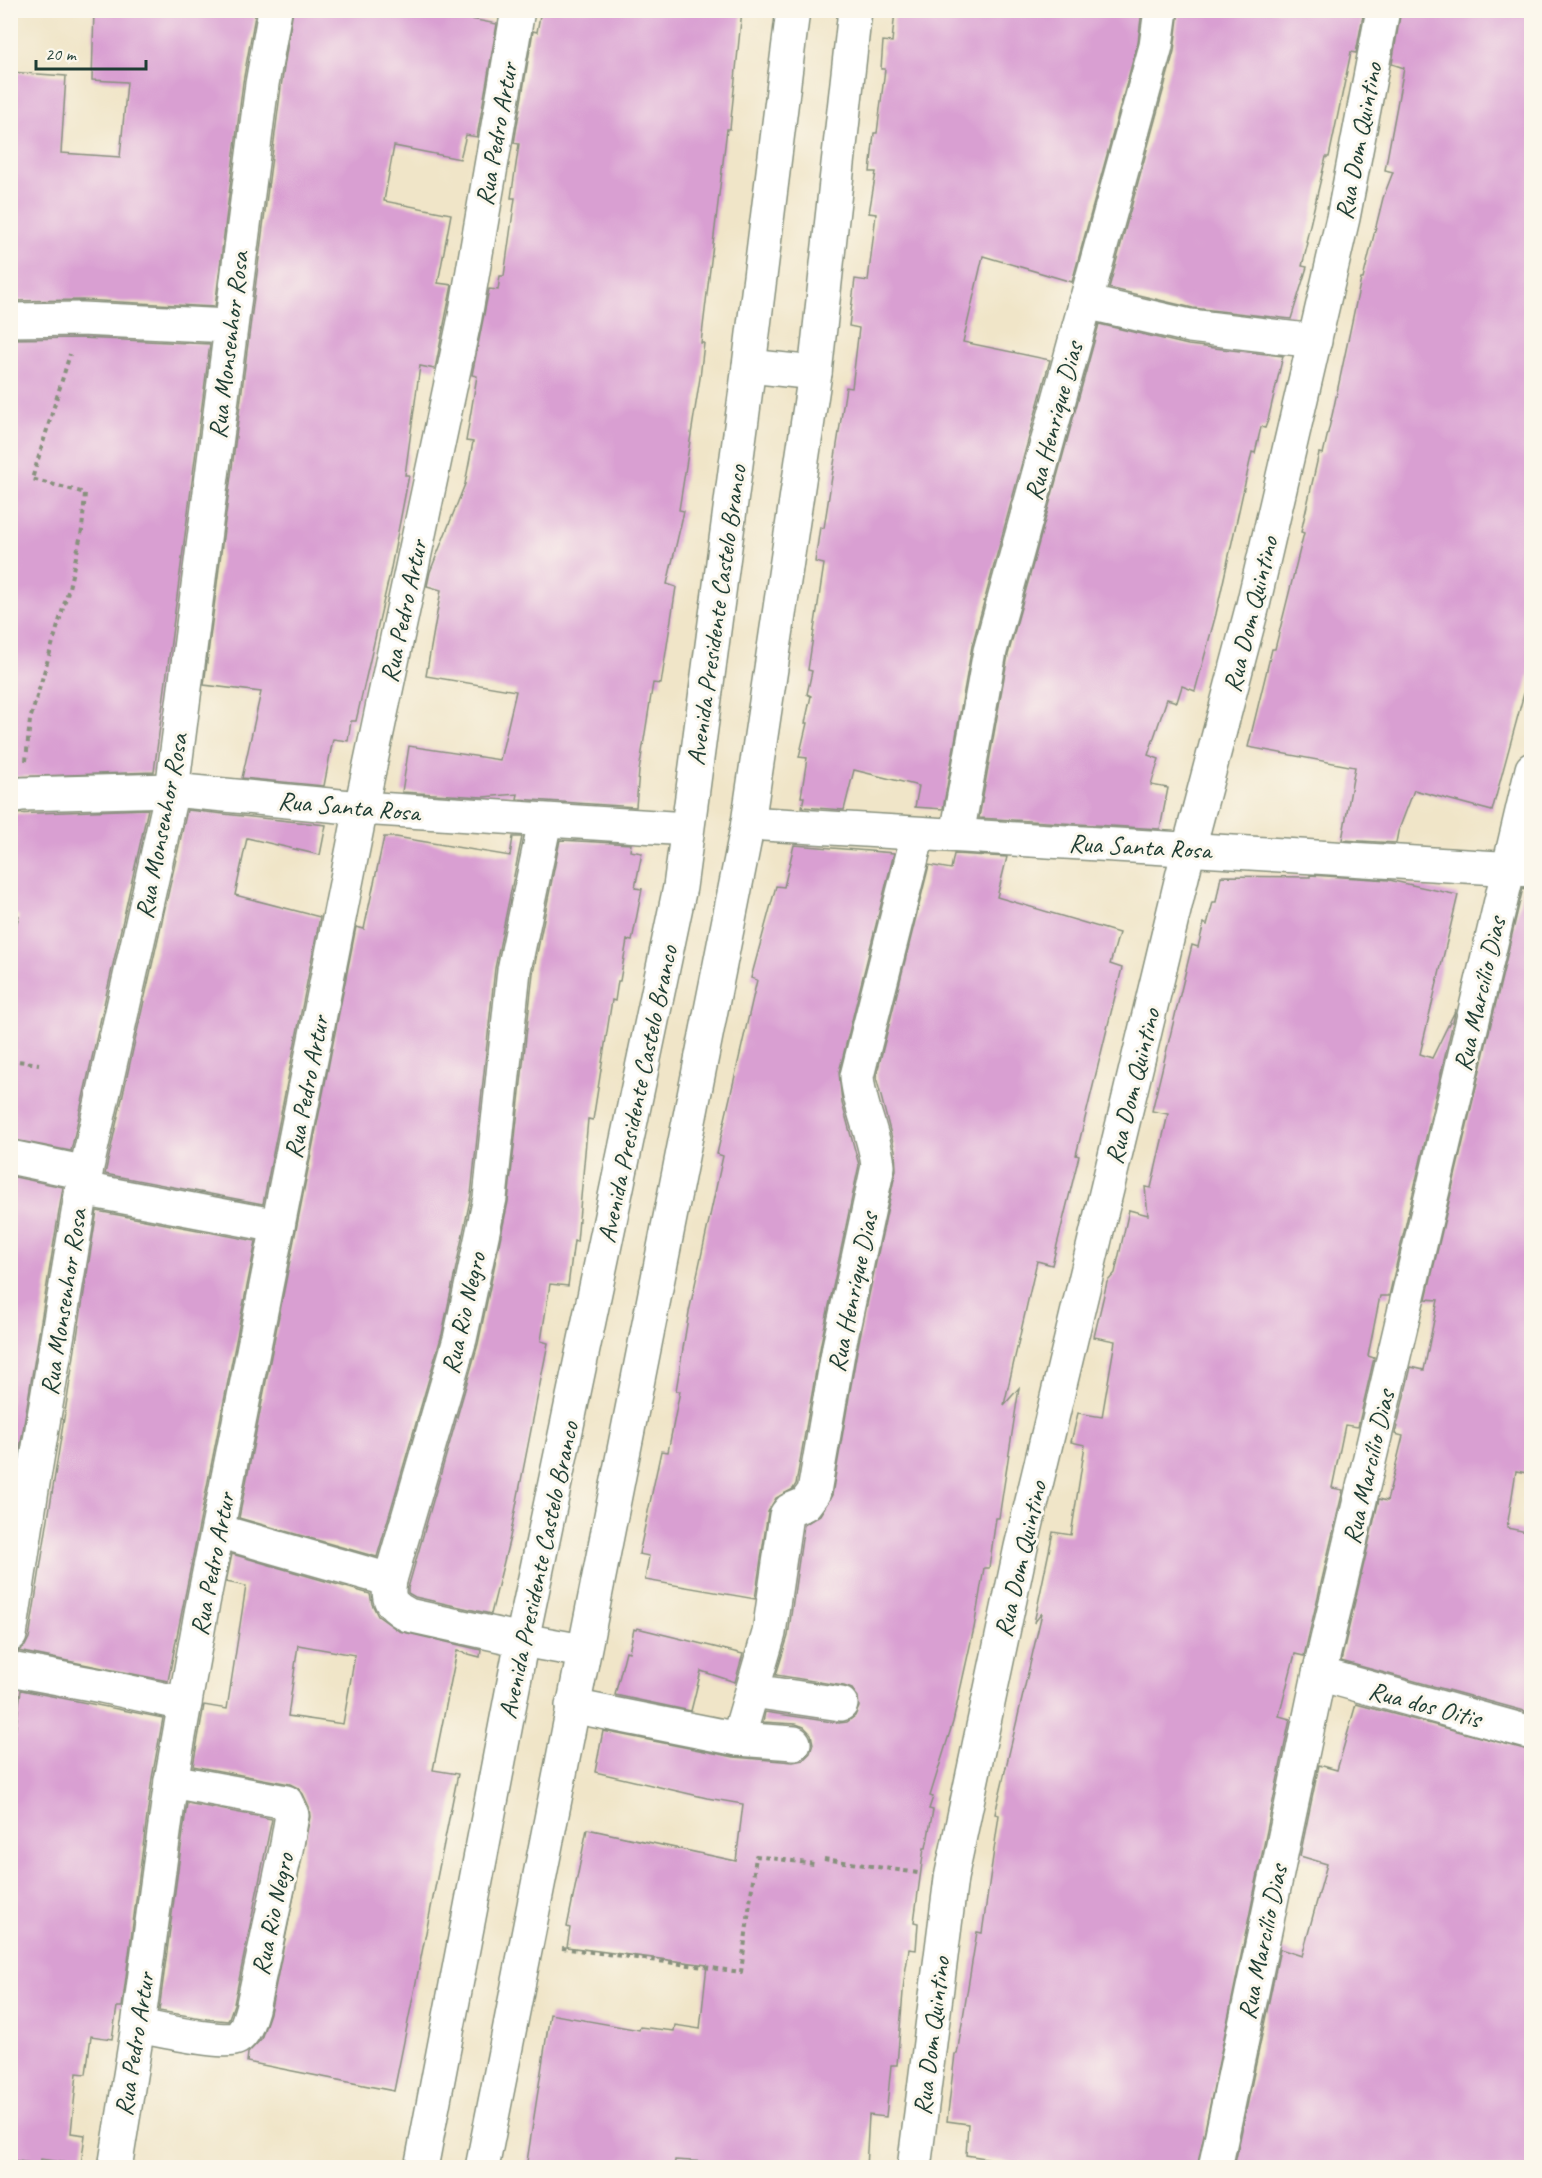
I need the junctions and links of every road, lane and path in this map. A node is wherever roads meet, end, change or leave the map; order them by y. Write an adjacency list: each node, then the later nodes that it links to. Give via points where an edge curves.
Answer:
1 (275, 10): 10 (street, Rua Monsenhor Rosa)
2 (518, 10): 17 (street, Rua Pedro Artur, via 465,317)
3 (793, 10): 12 (street, Avenida Presidente Castelo Branco)
4 (855, 10): 13 (street)
5 (1161, 10): 7 (street, Rua Henrique Dias, via 1156,46)
6 (1383, 10): 11 (street, Rua Dom Quintino)
7 (1085, 302): 11 (street, via 1190,326); 22 (street, Rua Henrique Dias, via 990,651)
8 (81, 318): 9 (street); 10 (street); 16 (path, via 32,479 85,493 82,530 30,720)
9 (10, 320)
10 (230, 326): 15 (street, Rua Monsenhor Rosa)
11 (1315, 340): 23 (street, Rua Dom Quintino, via 1253,605)
12 (749, 366): 13 (street); 20 (street, Avenida Presidente Castelo Branco)
13 (815, 373): 19 (street)
14 (1532, 769): 24 (street, Rua Marcílio Dias)
15 (172, 790): 16 (street, Rua Santa Rosa); 17 (street, Rua Santa Rosa); 28 (street, Rua Monsenhor Rosa)
16 (16, 795)
17 (361, 808): 18 (street, Rua Santa Rosa); 29 (street, Rua Pedro Artur)
18 (545, 821): 20 (street, Rua Santa Rosa); 32 (street, Rua Rio Negro, via 514,970 490,1198 460,1339)
19 (748, 823): 21 (street, Rua Santa Rosa); 35 (street)
20 (687, 829): 34 (street, Avenida Presidente Castelo Branco, via 680,887)
21 (918, 834): 22 (street, Rua Santa Rosa); 38 (street, Rua Henrique Dias, via 857,1076 878,1166 839,1347 814,1492 805,1504 786,1515 769,1633)
22 (957, 835): 23 (street, Rua Santa Rosa)
23 (1189, 848): 24 (street, Rua Santa Rosa); 48 (street, Rua Dom Quintino, via 1021,1547)
24 (1520, 869): 37 (street, Rua Marcílio Dias)
25 (10, 1060): 26 (path)
26 (39, 1064)
27 (10, 1157): 28 (street)
28 (84, 1181): 29 (street); 30 (street, Rua Monsenhor Rosa)
29 (278, 1226): 31 (street, Rua Pedro Artur)
30 (21, 1488): 33 (street, Rua Monsenhor Rosa)
31 (218, 1532): 32 (street); 39 (street, Rua Pedro Artur)
32 (390, 1580): 34 (street, Rua Rio Negro, via 388,1594 393,1607 408,1615)
33 (10, 1635)
34 (522, 1640): 35 (street, Rua Rio Negro); 52 (street, Avenida Presidente Castelo Branco)
35 (583, 1651): 41 (street)
36 (10, 1669): 39 (street)
37 (1319, 1674): 42 (street, Rua dos Oitis); 55 (street, Rua Marcílio Dias)
38 (753, 1691): 40 (street); 43 (street, Rua Henrique Dias)
39 (185, 1704): 45 (street, Rua Pedro Artur)
40 (841, 1704)
41 (572, 1706): 43 (street); 49 (street)
42 (1532, 1733)
43 (738, 1739): 44 (street)
44 (794, 1743)
45 (171, 1781): 50 (street, Rua Pedro Artur); 50 (street, Rua Rio Negro, via 286,1802 292,1815 252,2009 243,2031 236,2039 222,2041)
46 (824, 1859): 48 (path)
47 (814, 1864): 49 (path, via 756,1856 741,1972)
48 (951, 1878): 54 (street, Rua Dom Quintino)
49 (525, 1944): 53 (street)
50 (138, 2026): 51 (street, Rua Pedro Artur)
51 (115, 2168)
52 (421, 2168)
53 (482, 2168)
54 (914, 2168)
55 (1215, 2168)

